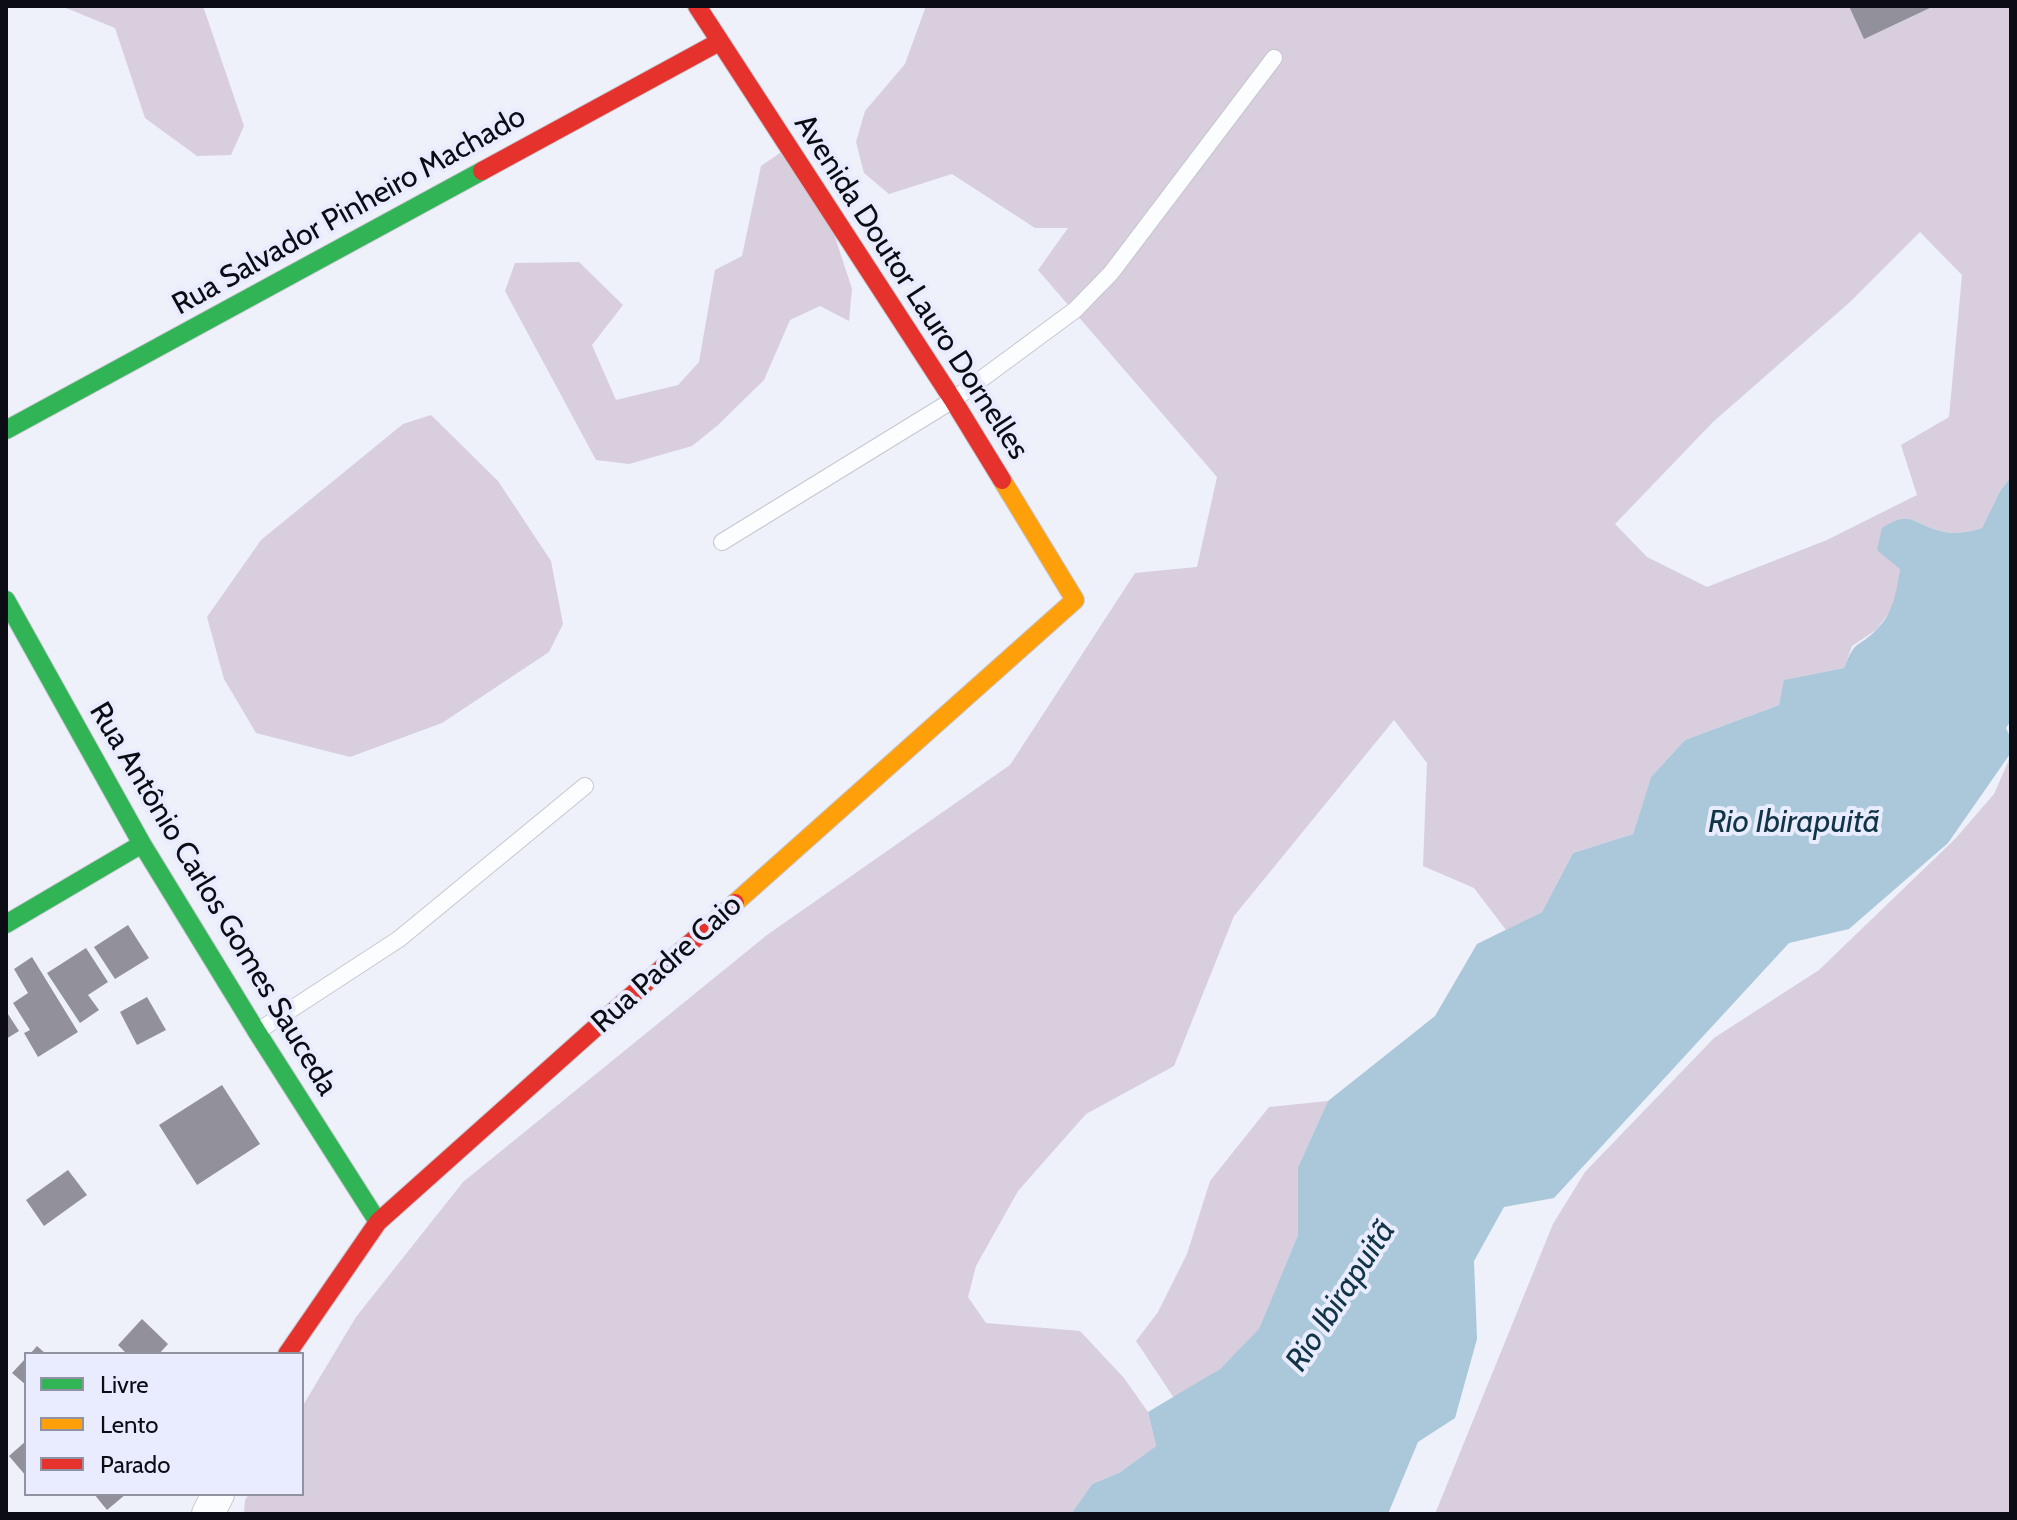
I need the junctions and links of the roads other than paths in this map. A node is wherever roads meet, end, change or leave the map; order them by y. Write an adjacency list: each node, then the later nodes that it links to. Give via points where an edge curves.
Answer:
1 (697, 6): 2 (street, Avenida Doutor Lauro Dornelles)
2 (719, 42): 4 (street, Avenida Doutor Lauro Dornelles); 5 (street, Rua Salvador Pinheiro Machado)
3 (1274, 58): 4 (lane, via 1111,273 1075,310)
4 (953, 400): 6 (lane); 8 (street, Avenida Doutor Lauro Dornelles)
5 (6, 430)
6 (722, 542)
7 (6, 600): 10 (street, Rua Antônio Carlos Gomes Sauceda)
8 (1075, 600): 13 (street, Rua Padre Caio)
9 (585, 786): 12 (lane, via 399,939)
10 (142, 844): 11 (street); 12 (street, Rua Antônio Carlos Gomes Sauceda)
11 (6, 924)
12 (257, 1032): 13 (street, Rua Antônio Carlos Gomes Sauceda)
13 (378, 1222): 14 (street, Rua Padre Caio)
14 (288, 1352)
15 (217, 1496): 16 (street)
16 (208, 1514)

